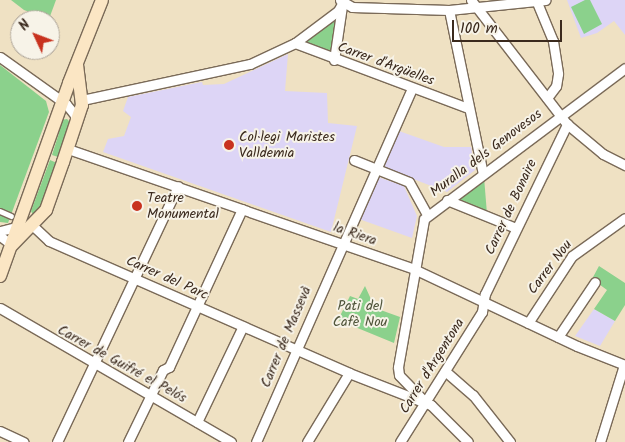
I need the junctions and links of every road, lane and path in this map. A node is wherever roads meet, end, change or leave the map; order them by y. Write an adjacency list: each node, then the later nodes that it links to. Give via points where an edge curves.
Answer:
1 (102, 0): 10 (street)
2 (471, 0): 5 (street)
3 (342, 1): 6 (street, via 352,7); 7 (street, via 338,11); 9 (street)
4 (540, 1): 5 (street); 13 (street, via 553,41 558,74 556,86)
5 (475, 9): 6 (street); 13 (street)
6 (449, 10): 16 (street)
7 (295, 43): 9 (street, Carrer d'Argüelles); 14 (street, via 250,64)
8 (0, 57): 15 (street)
9 (334, 60): 12 (street, Carrer d'Argüelles)
10 (77, 65): 14 (street); 15 (street)
11 (625, 68): 17 (street, Muralla dels Genovesos)
12 (412, 88): 16 (street, Carrer d'Argüelles); 25 (street, Carrer de Massevà)
13 (547, 98): 17 (street)
14 (82, 100): 21 (street)
15 (62, 102): 18 (street, via 73,110); 19 (street)
16 (468, 108): 26 (street)
17 (562, 114): 20 (street); 26 (street, Muralla dels Genovesos)
18 (76, 121): 19 (street, via 67,114); 21 (street)
19 (55, 122): 27 (street); 30 (street, via 52,144)
20 (567, 124): 24 (street, via 602,154); 37 (street, Carrer de Bonaire)
21 (73, 135): 22 (street)
22 (68, 149): 28 (street, la Riera); 36 (street, via 46,210)
23 (354, 160): 25 (street)
24 (625, 165)
25 (377, 169): 33 (street, via 409,182); 40 (street, Carrer de Massevà)
26 (483, 174): 29 (street, Muralla dels Genovesos)
27 (34, 178): 30 (street); 35 (street)
28 (178, 186): 31 (street, la Riera); 44 (street)
29 (448, 200): 33 (street, Muralla dels Genovesos); 37 (street)
30 (29, 208): 36 (street)
31 (242, 209): 40 (street, la Riera); 47 (street)
32 (0, 211): 35 (lane)
33 (427, 215): 42 (street)
34 (625, 218): 49 (street, Carrer Nou, via 572,256)
35 (14, 221): 38 (street); 41 (street)
36 (32, 225): 41 (street); 44 (street, Carrer del Parc, via 49,242)
37 (516, 228): 46 (street, Carrer de Bonaire, via 485,294)
38 (0, 231)
39 (0, 236): 41 (street)
40 (342, 244): 42 (street, la Riera); 52 (street, Carrer de Massevà)
41 (12, 245): 43 (street)
42 (414, 269): 46 (street, la Riera); 58 (street, via 398,371)
43 (0, 276)
44 (134, 279): 47 (street, Carrer del Parc); 53 (street)
45 (595, 282): 51 (street)
46 (485, 304): 49 (street, la Riera); 55 (street, Carrer d'Argentona)
47 (195, 306): 50 (street, Carrer del Parc); 57 (street, via 169,367 163,370)
48 (0, 308): 53 (street, Carrer de Guifré el Pelós)
49 (528, 323): 51 (street, la Riera)
50 (243, 326): 52 (street, Carrer del Parc); 59 (street)
51 (558, 338): 54 (street, la Riera)
52 (296, 349): 56 (street, Carrer del Parc); 65 (street, Carrer de Massevà)
53 (94, 363): 57 (street, Carrer de Guifré el Pelós); 63 (street)
54 (625, 365): 70 (street)
55 (446, 371): 58 (street, Carrer d'Argentona); 69 (street, via 473,395)
56 (349, 373): 58 (street, Carrer del Parc); 66 (street)
57 (150, 396): 59 (street, Carrer de Guifré el Pelós); 64 (street)
58 (425, 402): 67 (street, Carrer d'Argentona); 68 (street, via 435,407)
59 (197, 422): 61 (street, Carrer de Guifré el Pelós)
60 (0, 431): 62 (street)
61 (224, 440)
62 (24, 442)
63 (57, 442)
64 (128, 442)
65 (256, 442)
66 (307, 442)
67 (400, 442)
68 (468, 442)
69 (510, 442)
70 (600, 442)

